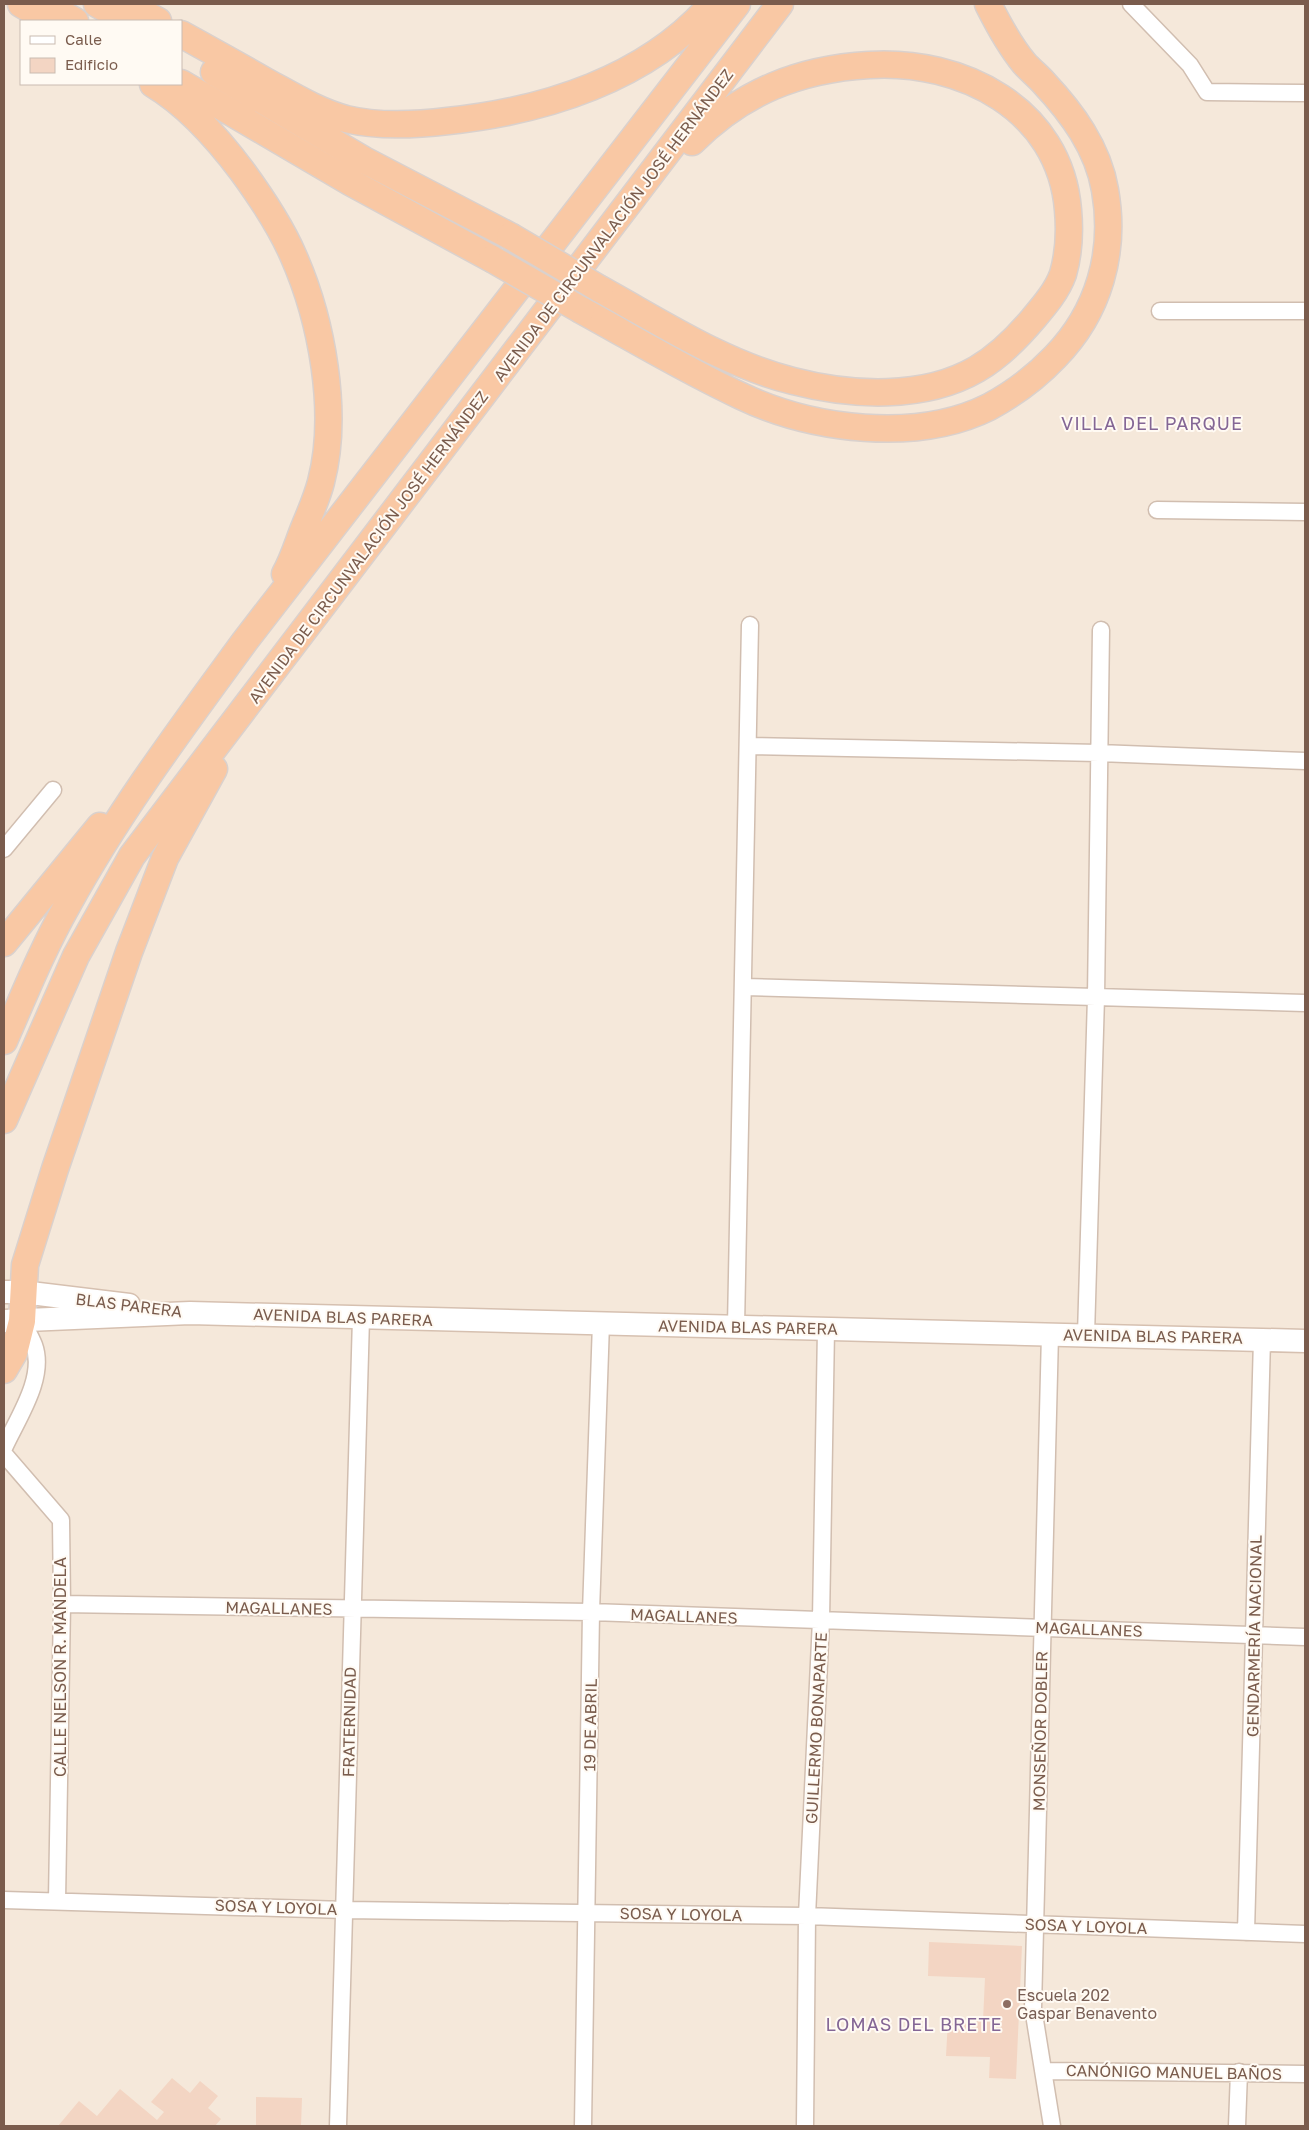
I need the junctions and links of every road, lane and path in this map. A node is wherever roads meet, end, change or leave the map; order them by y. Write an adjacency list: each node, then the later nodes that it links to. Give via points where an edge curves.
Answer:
1 (20, 4): 10 (highway)
2 (45, 4): 11 (highway)
3 (98, 4): 12 (highway)
4 (127, 4): 13 (highway)
5 (712, 4): 14 (highway, via 668,46 618,76 570,96 526,108 482,118 430,124 383,124 318,110)
6 (737, 4): 26 (highway)
7 (780, 4): 19 (highway, AVENIDA DE CIRCUNVALACIÓN JOSÉ HERNÁNDEZ)
8 (988, 4): 16 (highway, bridge, via 1025,64 1064,105 1082,130 1096,158 1105,189 1108,254 1092,306 1061,351 1043,370 988,407 934,423 893,428 825,423 787,414 742,397 350,182)
9 (1131, 4): 18 (street, via 1190,65 1206,92)
10 (48, 20)
11 (73, 20)
12 (125, 20)
13 (156, 20)
14 (182, 35)
15 (182, 54): 19 (highway, bridge, via 364,160 510,236 696,342 792,381 854,391 892,392 925,388 977,369 1002,351 1047,302 1062,277 1068,253 1067,200 1061,175 1052,151 1038,131 998,94 948,73 884,64 822,70 797,77 737,103 713,121)
16 (182, 84)
17 (154, 85): 26 (highway, via 191,114 224,147 274,219 294,256 310,302 321,352 327,389 327,444 321,482 289,567)
18 (1305, 94)
19 (622, 214): 27 (highway, AVENIDA DE CIRCUNVALACIÓN JOSÉ HERNÁNDEZ)
20 (1160, 310): 21 (street)
21 (1305, 311)
22 (1156, 510): 23 (street)
23 (1305, 512)
24 (750, 625): 28 (street)
25 (1101, 630): 29 (street)
26 (245, 641): 31 (highway)
27 (276, 668): 39 (highway, AVENIDA DE CIRCUNVALACIÓN JOSÉ HERNÁNDEZ, via 132,856 76,956); 40 (highway, via 176,834 165,858)
28 (748, 746): 29 (street); 35 (street)
29 (1099, 753): 30 (street); 36 (street)
30 (1305, 761)
31 (148, 777): 34 (highway, via 87,840); 38 (highway, via 68,904 45,947)
32 (52, 790): 33 (street)
33 (4, 849)
34 (4, 944)
35 (744, 987): 36 (street); 45 (street)
36 (1096, 997): 37 (street); 48 (street)
37 (1305, 1003)
38 (4, 1041)
39 (4, 1120)
40 (13, 1292): 41 (main road, BLAS PARERA); 43 (highway)
41 (190, 1313): 42 (main road, AVENIDA BLAS PARERA); 43 (main road, BLAS PARERA)
42 (361, 1318): 44 (main road, AVENIDA BLAS PARERA); 55 (street, FRATERNIDAD)
43 (13, 1321): 51 (highway, via 14,1353); 52 (street, via 34,1347 36,1368 31,1390)
44 (600, 1323): 45 (main road, AVENIDA BLAS PARERA); 56 (street, 19 DE ABRIL)
45 (736, 1326): 46 (main road, AVENIDA BLAS PARERA)
46 (826, 1329): 47 (main road, AVENIDA BLAS PARERA); 57 (street, GUILLERMO BONAPARTE)
47 (1050, 1334): 48 (main road, AVENIDA BLAS PARERA); 58 (street, MONSEÑOR DOBLER)
48 (1086, 1335): 49 (main road, AVENIDA BLAS PARERA)
49 (1262, 1339): 50 (main road, AVENIDA BLAS PARERA); 59 (street, GENDARMERÍA NACIONAL)
50 (1305, 1341)
51 (4, 1370)
52 (4, 1448)
53 (4, 1454): 54 (street, CALLE NELSON R. MANDELA, via 60,1520)
54 (62, 1604): 55 (street, MAGALLANES); 62 (street, CALLE NELSON R. MANDELA)
55 (351, 1609): 56 (street, MAGALLANES); 63 (street, FRATERNIDAD)
56 (591, 1612): 57 (street, MAGALLANES); 64 (street, 19 DE ABRIL)
57 (820, 1620): 58 (street, MAGALLANES); 65 (street, GUILLERMO BONAPARTE)
58 (1042, 1628): 59 (street, MAGALLANES); 66 (street, MONSEÑOR DOBLER)
59 (1254, 1635): 60 (street, MAGALLANES); 67 (street, GENDARMERÍA NACIONAL)
60 (1305, 1637)
61 (4, 1900): 62 (street, SOSA Y LOYOLA)
62 (57, 1900): 63 (street, SOSA Y LOYOLA)
63 (345, 1910): 64 (street, SOSA Y LOYOLA); 72 (street, FRATERNIDAD)
64 (588, 1913): 65 (street, SOSA Y LOYOLA); 73 (street, 19 DE ABRIL)
65 (807, 1916): 66 (street, SOSA Y LOYOLA); 74 (street, GUILLERMO BONAPARTE)
66 (1036, 1924): 67 (street, SOSA Y LOYOLA); 69 (street, MONSEÑOR DOBLER, via 1033,2008)
67 (1246, 1932): 68 (street, SOSA Y LOYOLA)
68 (1305, 1934)
69 (1043, 2071): 70 (street, CANÓNIGO MANUEL BAÑOS); 75 (street, MONSEÑOR DOBLER)
70 (1239, 2072): 71 (street, CANÓNIGO MANUEL BAÑOS); 76 (street)
71 (1305, 2074)
72 (338, 2126)
73 (583, 2126)
74 (805, 2126)
75 (1052, 2126)
76 (1237, 2126)

